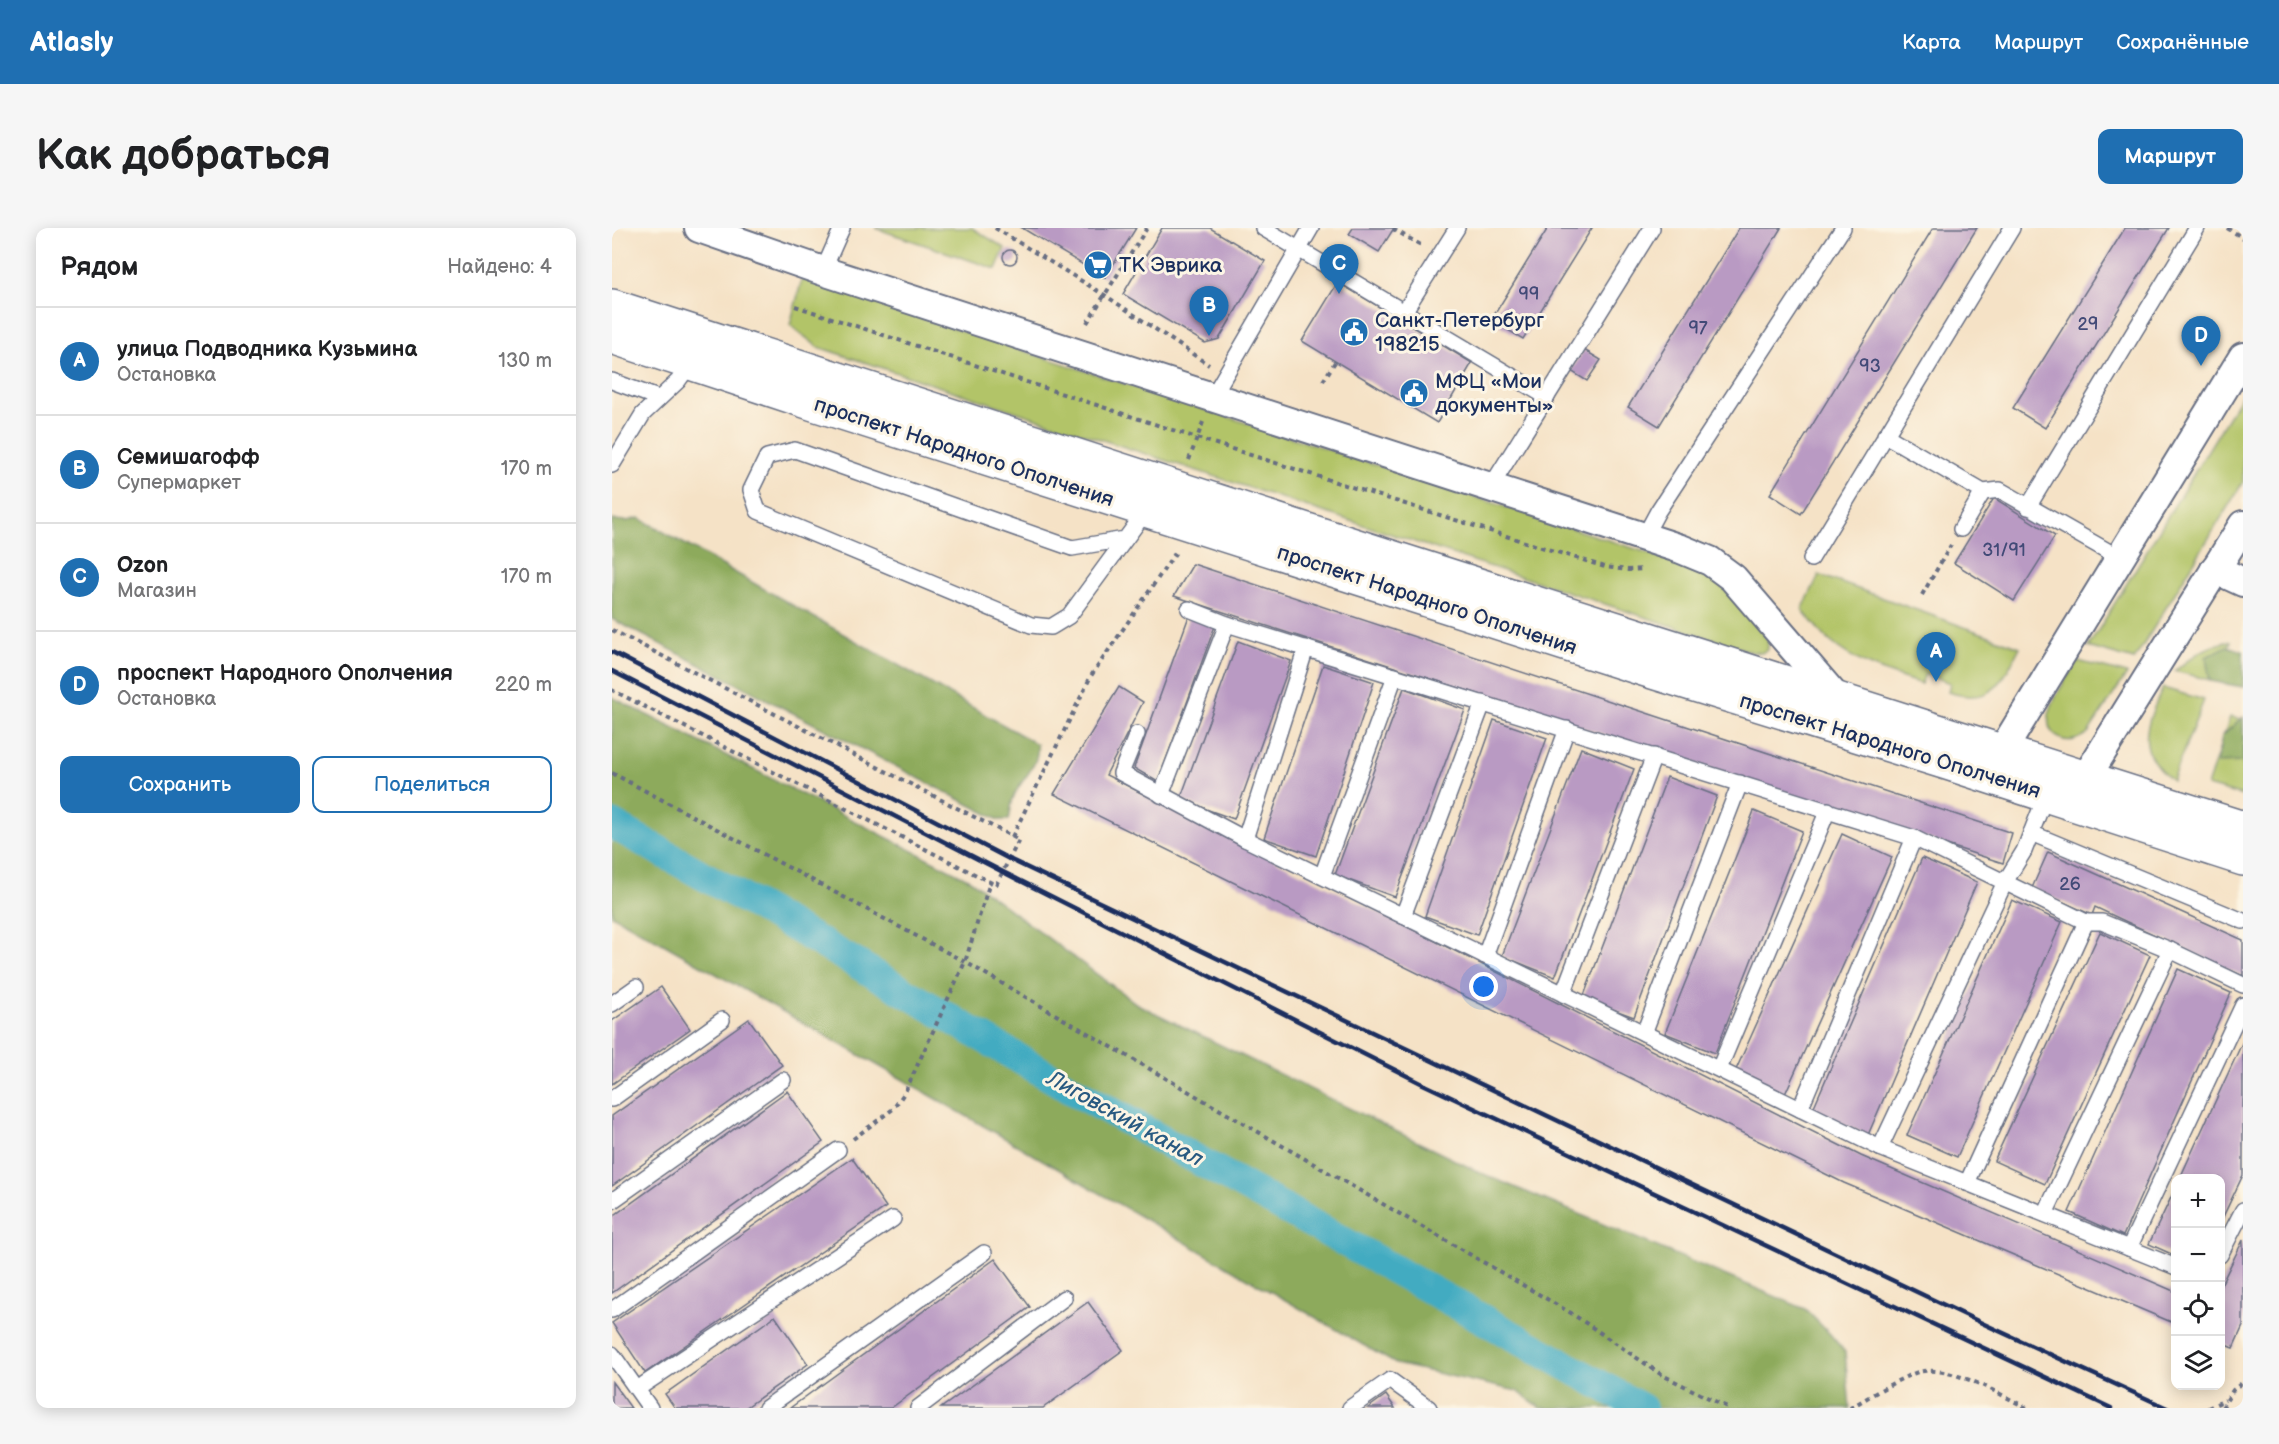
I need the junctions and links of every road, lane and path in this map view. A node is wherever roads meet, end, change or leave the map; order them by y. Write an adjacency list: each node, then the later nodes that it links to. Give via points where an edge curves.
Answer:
1 (842, 228): 17 (lane)
2 (995, 228): 18 (path)
3 (1147, 228): 18 (path)
4 (1263, 228): 15 (lane)
5 (1311, 228): 15 (lane)
6 (1457, 228): 16 (lane)
7 (1652, 228): 30 (lane)
8 (1843, 228): 43 (lane)
9 (2012, 228): 32 (lane)
10 (2197, 228): 39 (lane)
11 (2226, 228): 14 (path)
12 (705, 229): 17 (street)
13 (1393, 229): 16 (path)
14 (2243, 238)
15 (1298, 250): 21 (lane); 29 (lane)
16 (1440, 255): 21 (lane)
17 (822, 271): 29 (street)
18 (1106, 296): 22 (path); 29 (path)
19 (612, 306): 58 (main road, проспект Народного Ополчения)
20 (795, 306): 33 (path)
21 (1404, 312): 30 (lane)
22 (1087, 323)
23 (612, 337): 26 (main road, проспект Народного Ополчения)
24 (2243, 357): 47 (street)
25 (1335, 362): 28 (path)
26 (692, 363): 31 (lane); 40 (main road, проспект Народного Ополчения)
27 (612, 381): 31 (lane)
28 (1323, 381)
29 (1219, 385): 33 (path); 37 (street)
30 (1547, 397): 37 (lane)
31 (658, 398): 34 (lane)
32 (1884, 435): 38 (lane); 48 (lane)
33 (1197, 438): 36 (path); 46 (path, via 1605,567 1655,568)
34 (618, 442): 35 (lane)
35 (612, 465)
36 (1186, 467)
37 (1490, 488): 43 (street)
38 (1983, 492): 39 (lane, via 2000,490); 42 (lane)
39 (2028, 507): 47 (lane)
40 (1146, 511): 44 (lane); 63 (main road, проспект Народного Ополчения, via 1643,669)
41 (2243, 525): 49 (street)
42 (1961, 529): 51 (path)
43 (1644, 537): 46 (street)
44 (1125, 539): 44 (lane, via 1072,548 795,450 767,457 751,490 758,511 1030,625 1051,627 1069,616)
45 (1178, 549): 71 (path, via 1091,676)
46 (1681, 549): 58 (street, via 1710,561 1733,578)
47 (2120, 558): 63 (street)
48 (1811, 559)
49 (2215, 569): 50 (street); 66 (street)
50 (2243, 582)
51 (1922, 595)
52 (1189, 609): 53 (lane)
53 (1227, 624): 55 (lane); 67 (lane)
54 (612, 630): 71 (path)
55 (1306, 648): 56 (lane); 73 (lane)
56 (1395, 676): 59 (lane); 75 (lane)
57 (612, 690): 76 (path)
58 (1838, 700): 63 (main road, проспект Народного Ополчения)
59 (1483, 703): 60 (lane); 78 (lane)
60 (1567, 729): 62 (lane); 82 (lane)
61 (1137, 734): 67 (lane, via 1121,773)
62 (1654, 756): 65 (lane); 86 (lane)
63 (2003, 766): 66 (main road, проспект Народного Ополчения)
64 (612, 773): 83 (path)
65 (1740, 783): 68 (lane); 90 (lane)
66 (2065, 791): 69 (main road, проспект Народного Ополчения); 70 (lane); 74 (main road, проспект Народного Ополчения)
67 (1161, 795): 73 (lane)
68 (1828, 810): 72 (lane); 91 (lane)
69 (2243, 828)
70 (2031, 833): 77 (lane); 79 (lane)
71 (1012, 837): 76 (path, via 1019,840 996,885)
72 (1914, 838): 77 (lane); 94 (lane)
73 (1245, 839): 75 (lane)
74 (2243, 859)
75 (1322, 876): 78 (lane)
76 (990, 882): 83 (path)
77 (2005, 882): 80 (lane); 95 (lane)
78 (1403, 916): 82 (lane)
79 (2243, 921)
80 (2086, 922): 81 (lane, via 2102,922); 97 (lane)
81 (2170, 950): 84 (lane); 100 (lane)
82 (1485, 956): 86 (lane)
83 (964, 962): 96 (path, via 909,1083 893,1109); 117 (path, via 1571,1313 1662,1375)
84 (2243, 985)
85 (636, 987): 87 (lane)
86 (1563, 994): 90 (lane)
87 (612, 1004)
88 (2243, 1005): 103 (lane)
89 (722, 1020): 93 (lane)
90 (1644, 1033): 91 (lane)
91 (1719, 1069): 94 (lane)
92 (783, 1080): 98 (lane)
93 (612, 1099)
94 (1800, 1108): 95 (lane)
95 (1880, 1148): 97 (lane)
96 (838, 1150): 107 (lane)
97 (1967, 1183): 100 (lane)
98 (612, 1201)
99 (2243, 1210): 102 (lane)
100 (2045, 1214): 103 (lane)
101 (893, 1219): 110 (lane)
102 (2225, 1246)
103 (2129, 1248): 105 (lane)
104 (984, 1253): 113 (lane)
105 (2171, 1265)
106 (1064, 1298): 114 (lane)
107 (612, 1310)
108 (612, 1354): 110 (lane)
109 (2243, 1382): 111 (path)
110 (637, 1389): 112 (lane)
111 (2226, 1399): 120 (path); 121 (path)
112 (650, 1408)
113 (766, 1408)
114 (918, 1408)
115 (1350, 1408): 116 (lane, via 1390,1380)
116 (1429, 1408)
117 (1729, 1408)
118 (1850, 1408): 119 (path, via 1917,1372 1933,1371 1971,1381)
119 (2027, 1408)
120 (2208, 1408)
121 (2222, 1408)

